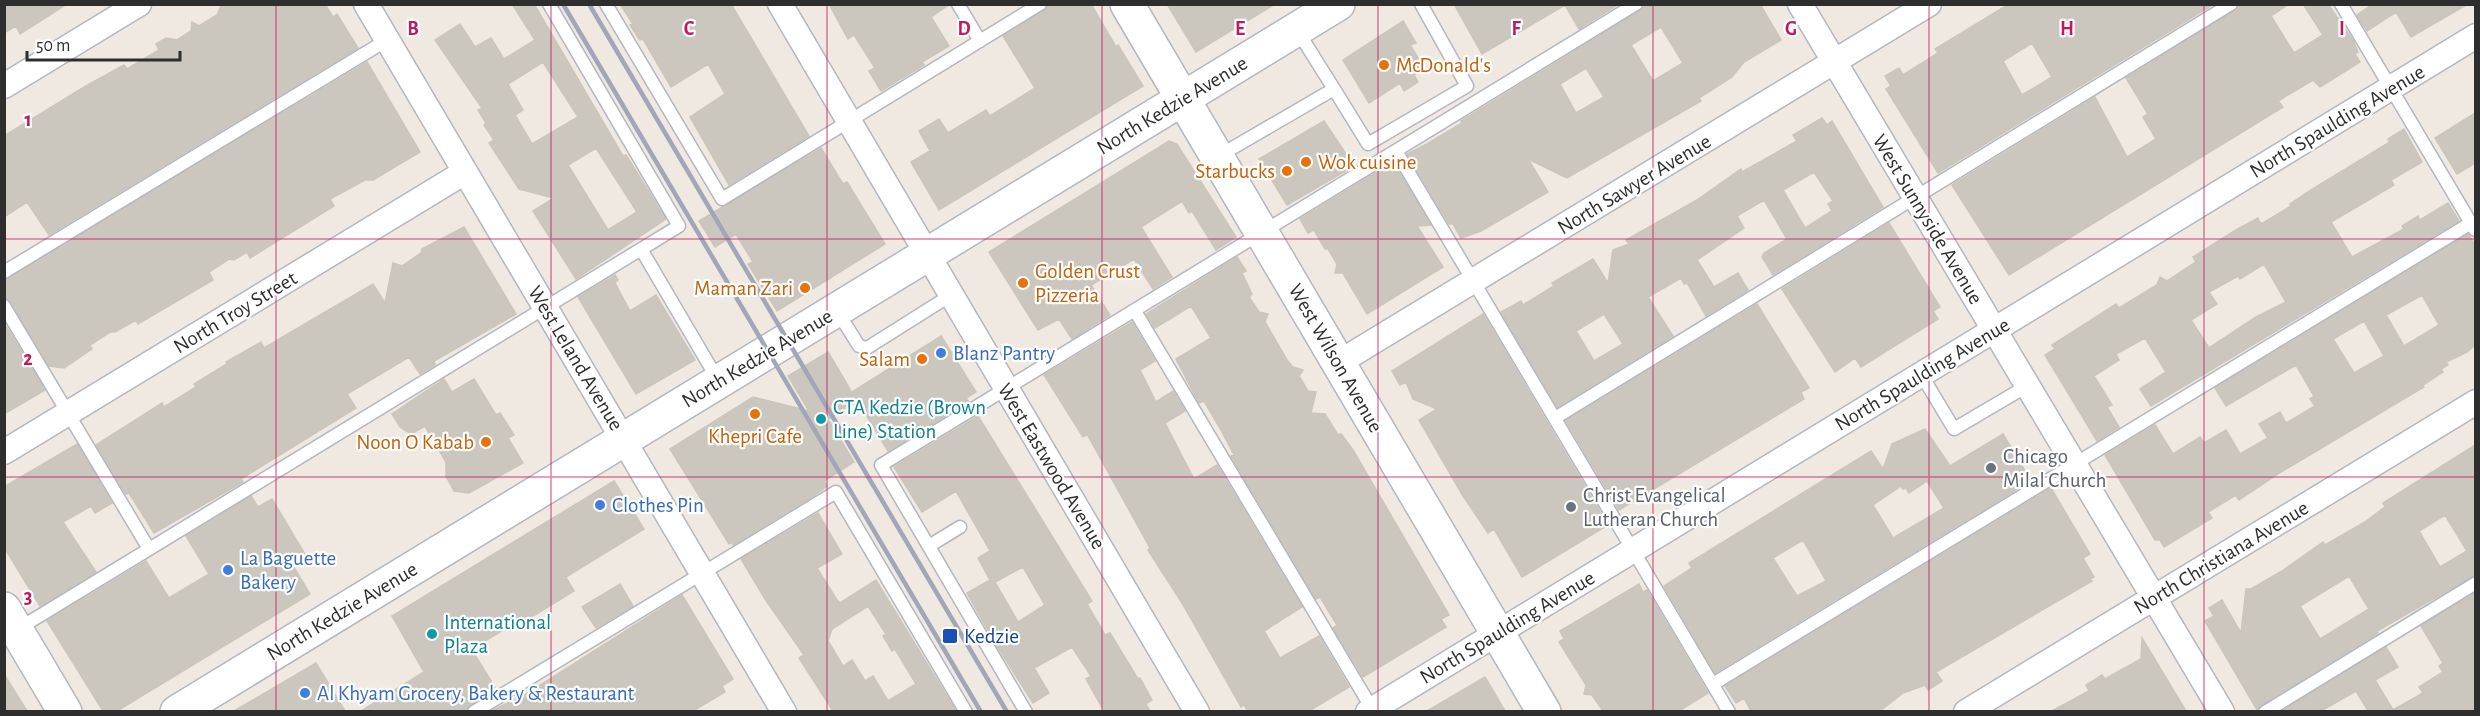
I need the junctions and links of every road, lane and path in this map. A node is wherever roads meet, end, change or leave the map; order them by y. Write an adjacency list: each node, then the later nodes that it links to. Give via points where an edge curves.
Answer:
1 (139, 4): 21 (street)
2 (366, 4): 18 (street, West Leland Avenue)
3 (549, 4): 32 (lane, via 679,226)
4 (606, 4): 25 (lane, via 722,199)
5 (780, 4): 25 (street, West Eastwood Avenue)
6 (958, 4): 19 (lane)
7 (1040, 4): 19 (lane)
8 (1127, 4): 24 (main road, West Wilson Avenue)
9 (1338, 4): 16 (main road, North Kedzie Avenue)
10 (1421, 4): 23 (lane, via 1467,86 1368,144)
11 (1636, 4): 26 (lane)
12 (1800, 4): 20 (street, West Sunnyside Avenue)
13 (1929, 4): 20 (street, North Sawyer Avenue)
14 (2231, 4): 29 (lane)
15 (2341, 4): 22 (lane)
16 (1297, 29): 23 (lane); 24 (main road, North Kedzie Avenue)
17 (2475, 36): 22 (street, North Spaulding Avenue)
18 (387, 40): 28 (street, West Leland Avenue); 34 (lane)
19 (980, 41): 25 (lane)
20 (1834, 62): 29 (street, West Sunnyside Avenue); 35 (street, North Sawyer Avenue)
21 (4, 86)
22 (2390, 88): 30 (lane); 41 (street, North Spaulding Avenue)
23 (1334, 89): 27 (lane)
24 (1183, 99): 27 (main road, West Wilson Avenue); 33 (main road, North Kedzie Avenue)
25 (849, 122): 33 (street, West Eastwood Avenue)
26 (1396, 151): 31 (lane); 35 (lane)
27 (1216, 157): 31 (main road, West Wilson Avenue)
28 (465, 172): 38 (street, West Leland Avenue); 48 (street, North Troy Street)
29 (1915, 198): 41 (street, West Sunnyside Avenue); 49 (lane)
30 (2473, 227): 52 (lane)
31 (1263, 234): 40 (lane); 42 (main road, West Wilson Avenue)
32 (641, 249): 38 (lane); 44 (lane)
33 (927, 254): 36 (street, West Eastwood Avenue); 39 (main road, North Kedzie Avenue)
34 (4, 273)
35 (1474, 281): 42 (street, North Sawyer Avenue); 49 (lane)
36 (951, 295): 39 (lane, via 867,348 859,346); 46 (street, West Eastwood Avenue)
37 (4, 306): 48 (lane)
38 (546, 307): 50 (street, West Leland Avenue); 55 (lane)
39 (836, 310): 44 (main road, North Kedzie Avenue)
40 (1135, 311): 46 (lane); 70 (lane)
41 (1994, 330): 43 (street, North Spaulding Avenue); 45 (street, West Sunnyside Avenue)
42 (1338, 363): 61 (main road, West Wilson Avenue)
43 (1921, 374): 45 (lane, via 1954,429); 56 (street, North Spaulding Avenue)
44 (719, 381): 50 (main road, North Kedzie Avenue)
45 (2027, 386): 52 (street, West Sunnyside Avenue)
46 (1006, 388): 54 (lane, via 881,465); 69 (street, West Eastwood Avenue)
47 (2475, 402): 59 (street, North Christiana Avenue)
48 (68, 414): 51 (street, North Troy Street); 55 (lane)
49 (1555, 418): 56 (lane)
50 (624, 439): 57 (street, West Leland Avenue); 65 (main road, North Kedzie Avenue)
51 (4, 452)
52 (2075, 465): 59 (street, West Sunnyside Avenue); 62 (lane)
53 (960, 526): 54 (lane)
54 (929, 546): 68 (lane)
55 (149, 549): 60 (lane)
56 (1633, 550): 61 (street, North Spaulding Avenue); 62 (lane)
57 (702, 573): 63 (street, West Leland Avenue); 66 (lane); 67 (lane, via 836,492)
58 (2475, 583): 75 (lane)
59 (2154, 597): 73 (street, North Christiana Avenue); 74 (street, West Sunnyside Avenue)
60 (10, 619): 64 (main road)
61 (1497, 633): 70 (street, North Spaulding Avenue); 71 (main road, West Wilson Avenue)
62 (1713, 684): 72 (lane)
63 (780, 710)
64 (65, 711)
65 (177, 711)
66 (474, 711)
67 (966, 711)
68 (1026, 711)
69 (1197, 711)
70 (1372, 711)
71 (1544, 711)
72 (1730, 711)
73 (1966, 711)
74 (2222, 711)
75 (2265, 711)

